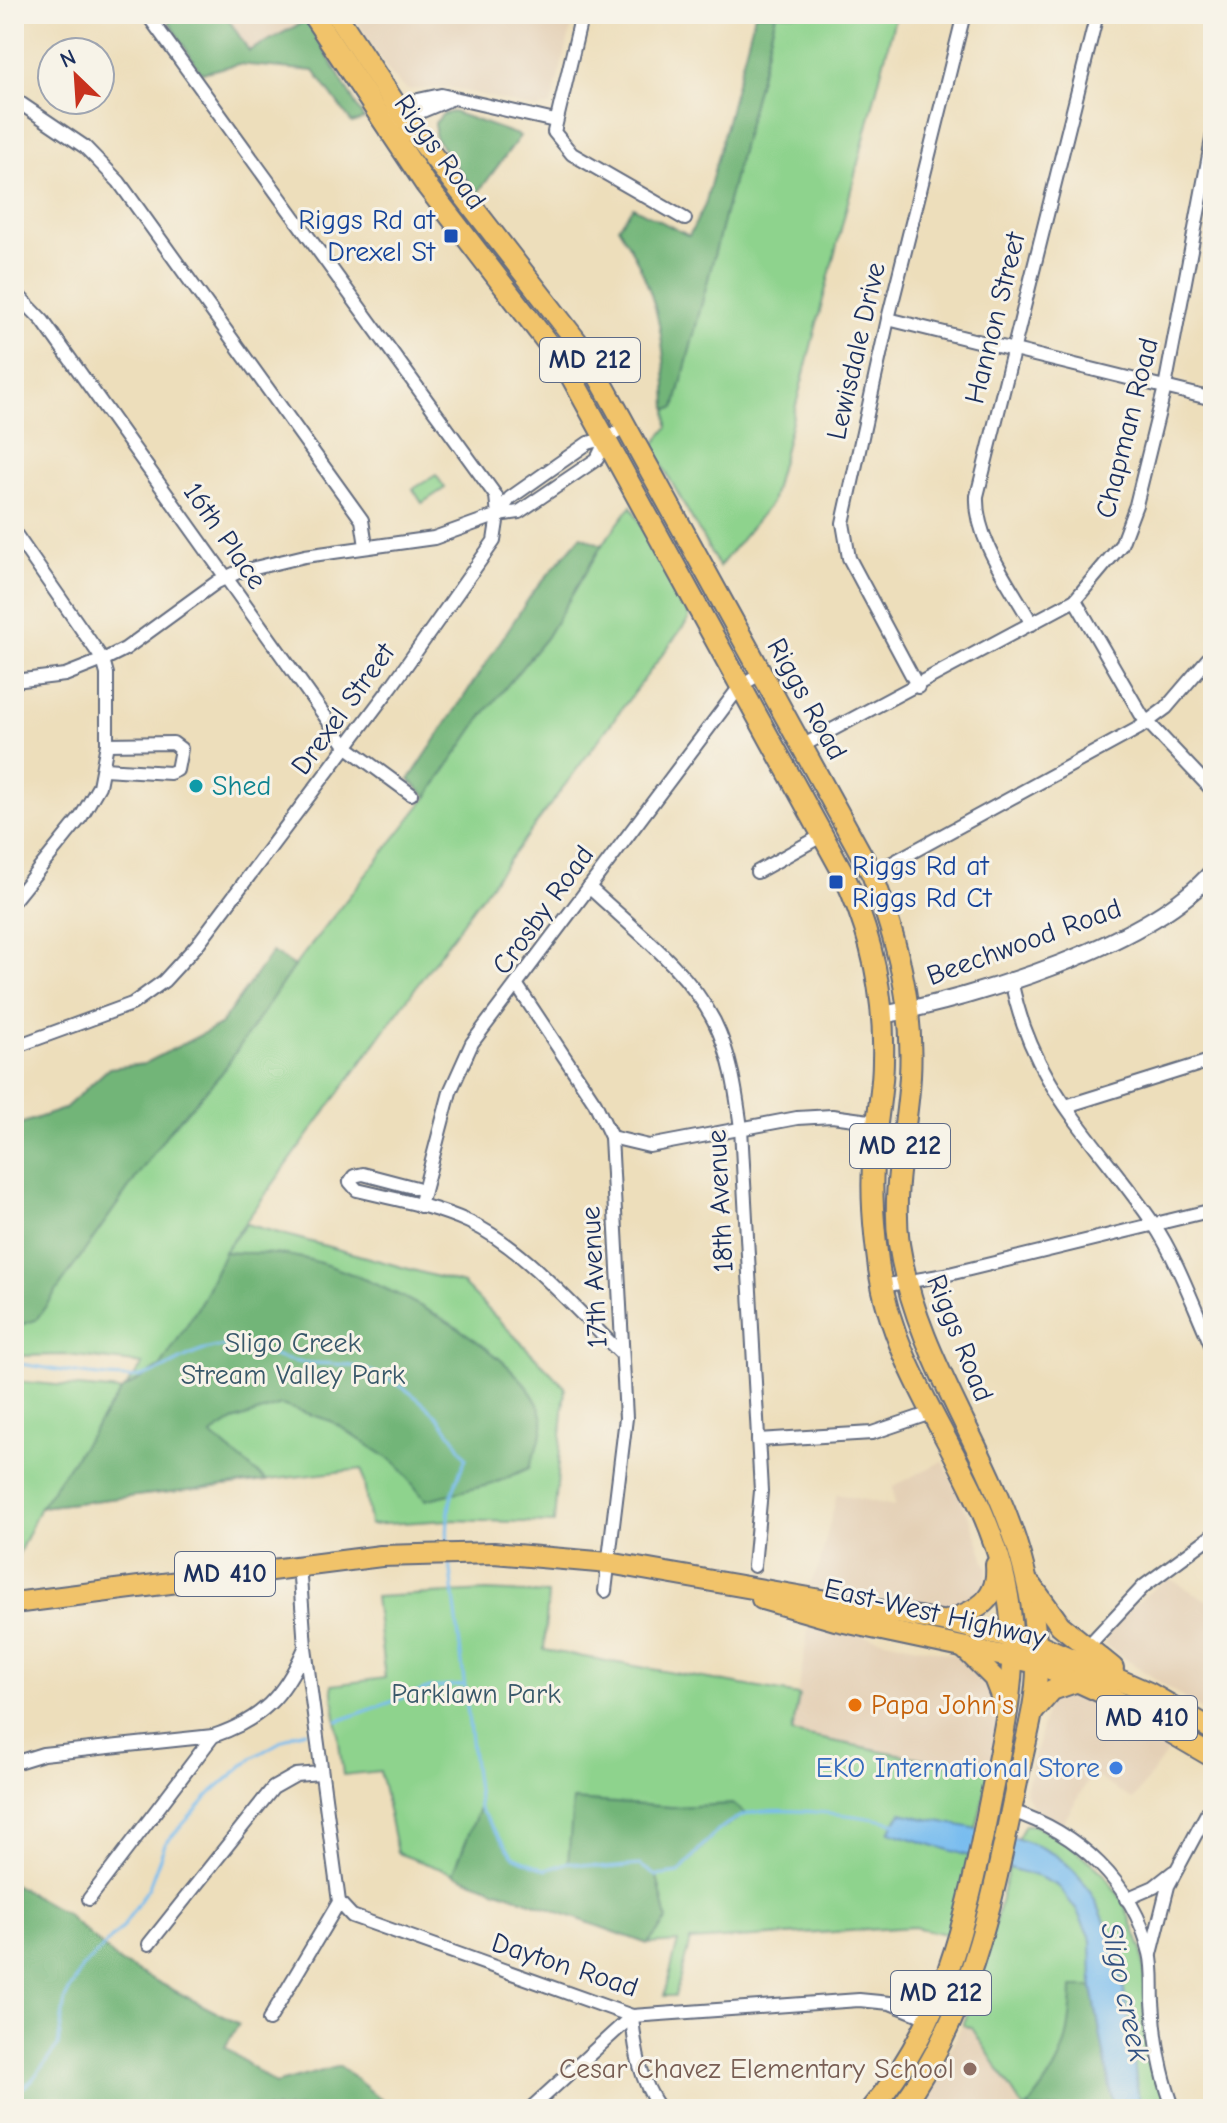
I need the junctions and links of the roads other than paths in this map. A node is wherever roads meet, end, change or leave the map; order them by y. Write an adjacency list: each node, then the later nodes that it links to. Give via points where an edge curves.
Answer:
1 (147, 14): 19 (street, via 496,496)
2 (312, 14): 8 (main road, Riggs Road / MD 212)
3 (336, 14): 8 (main road, Riggs Road / MD 212)
4 (582, 14): 9 (street)
5 (964, 14): 13 (street, Lewisdale Drive)
6 (1097, 14): 14 (street, Hannon Street)
7 (14, 99): 21 (street, via 85,147 119,182 362,520)
8 (393, 118): 9 (street, via 451,99); 17 (main road, Riggs Road / MD 212, via 570,330); 18 (main road, Riggs Road / MD 212, via 426,185 563,362)
9 (555, 121): 11 (street, via 554,132 572,154)
10 (1213, 134): 15 (street, Chapman Road)
11 (685, 219)
12 (14, 291): 22 (street, 16th Place, via 43,321)
13 (888, 319): 14 (street); 30 (street, Lewisdale Drive, via 844,507 843,533 849,558)
14 (1011, 352): 15 (street); 24 (street, Hannon Street, via 978,486 977,514)
15 (1165, 387): 16 (street); 23 (street, Chapman Road, via 1129,528 1109,564)
16 (1213, 399)
17 (627, 426): 18 (street); 27 (main road, Riggs Road / MD 212)
18 (607, 438): 19 (street, via 597,459 519,512); 29 (main road, Riggs Road / MD 212)
19 (498, 515): 21 (street, via 434,538); 33 (street, Drexel Street, via 494,541)
20 (14, 532): 26 (street)
21 (366, 546): 22 (street, via 279,561)
22 (225, 577): 26 (street); 33 (street, 16th Place)
23 (1075, 600): 24 (street, Chapman Road); 31 (street)
24 (1032, 624): 30 (street, Chapman Road)
25 (1213, 653): 31 (street, via 1177,697)
26 (103, 660): 28 (street, via 65,675); 32 (street)
27 (760, 674): 29 (street, Crosby Road); 34 (main road, Riggs Road / MD 212)
28 (14, 681)
29 (741, 685): 38 (main road, Riggs Road / MD 212); 42 (street, Crosby Road)
30 (918, 687): 34 (street, Chapman Road)
31 (1147, 722): 36 (street); 41 (street)
32 (107, 744): 35 (street); 35 (street, via 173,743 182,756 170,773)
33 (347, 747): 37 (street, 16th Place); 48 (street, Drexel Street, via 164,981 121,1010)
34 (800, 747): 41 (main road, Riggs Road / MD 212)
35 (104, 769): 43 (street, via 81,817)
36 (1213, 791)
37 (411, 794)
38 (823, 835): 40 (street); 47 (main road, Riggs Road / MD 212, via 865,924)
39 (1213, 871): 44 (street, Beechwood Road, via 1149,923)
40 (757, 872)
41 (872, 874): 46 (main road, Riggs Road / MD 212, via 894,936)
42 (589, 887): 45 (street, Crosby Road); 52 (street, 18th Avenue, via 683,977 707,1009 730,1062)
43 (14, 900)
44 (1011, 979): 46 (street, Beechwood Road); 50 (street, via 1036,1063)
45 (518, 987): 53 (street, 17th Avenue, via 595,1103); 54 (street, Crosby Road, via 464,1059)
46 (909, 1010): 47 (street, Beechwood Road); 58 (main road, Riggs Road / MD 212, via 910,1077 896,1187)
47 (882, 1015): 51 (main road, Riggs Road / MD 212)
48 (14, 1047)
49 (1213, 1060): 50 (street)
50 (1066, 1106): 57 (street)
51 (877, 1122): 52 (street, via 813,1117); 59 (main road, Riggs Road / MD 212, via 872,1197)
52 (741, 1128): 53 (street, via 649,1146); 63 (street, 18th Avenue)
53 (611, 1137): 61 (street, 17th Avenue)
54 (424, 1190): 55 (street, Crosby Road); 55 (street, via 363,1174 351,1179 357,1190)
55 (420, 1206): 61 (street, via 487,1231)
56 (1213, 1210): 57 (street)
57 (1155, 1225): 58 (street); 60 (street)
58 (906, 1282): 59 (street); 66 (main road, Riggs Road / MD 212, via 931,1354)
59 (882, 1286): 62 (main road, Riggs Road / MD 212, via 894,1332)
60 (1213, 1349)
61 (622, 1354): 67 (street, 17th Avenue, via 625,1440)
62 (931, 1413): 63 (street, via 872,1433); 65 (main road, Riggs Road / MD 212)
63 (758, 1440): 69 (street, 18th Avenue, via 761,1503)
64 (1213, 1535): 77 (street, via 1144,1586)
65 (994, 1541): 73 (main road, via 997,1570 991,1596 975,1612); 75 (main road, Riggs Road / MD 212, via 1005,1578)
66 (1019, 1552): 77 (main road, via 1046,1609); 78 (main road, Riggs Road / MD 212)
67 (609, 1563): 68 (main road, East-West Highway / MD 410, via 437,1553); 70 (main road, East-West Highway / MD 410); 71 (street, 17th Avenue)
68 (299, 1564): 72 (main road, East-West Highway / MD 410); 76 (street)
69 (754, 1566)
70 (721, 1584): 73 (main road, East-West Highway / MD 410); 74 (main road, East-West Highway / MD 410, via 835,1620)
71 (605, 1591)
72 (14, 1603)
73 (947, 1622): 75 (main road, East-West Highway / MD 410)
74 (961, 1646): 75 (main road, East-West Highway / MD 410); 82 (main road, via 994,1678)
75 (1013, 1646): 78 (main road, East-West Highway / MD 410); 82 (main road, Riggs Road / MD 212)
76 (305, 1647): 85 (street, via 271,1706 245,1724); 89 (street)
77 (1087, 1647): 80 (main road)
78 (1036, 1653): 79 (main road, East-West Highway / MD 410); 80 (main road, East-West Highway / MD 410); 81 (main road, Riggs Road / MD 212)
79 (1078, 1681): 81 (main road, via 1052,1690); 83 (main road, East-West Highway / MD 410)
80 (1149, 1693): 84 (main road, East-West Highway / MD 410)
81 (1031, 1716): 91 (main road, Riggs Road / MD 212)
82 (1009, 1717): 99 (main road, Riggs Road / MD 212, via 960,1937)
83 (1167, 1729): 86 (main road, via 1192,1732); 87 (main road, East-West Highway / MD 410)
84 (1213, 1730)
85 (213, 1736): 88 (street, via 43,1754); 93 (street)
86 (1213, 1744)
87 (1213, 1757)
88 (14, 1763)
89 (320, 1773): 95 (street); 96 (street, via 296,1775 273,1788)
90 (1213, 1802): 92 (street)
91 (1009, 1821): 94 (street, via 1046,1825 1085,1849); 104 (main road, Riggs Road / MD 212, via 963,2000 931,2066)
92 (1175, 1869): 94 (street, via 1154,1887); 97 (street)
93 (89, 1899)
94 (1126, 1899): 97 (street)
95 (339, 1902): 98 (street, Dayton Road, via 352,1916); 100 (street)
96 (149, 1944)
97 (1151, 1954): 105 (street, via 1156,2047)
98 (632, 2016): 99 (street, Dayton Road, via 859,2000 890,2003); 101 (street); 102 (street, via 645,2084)
99 (930, 2019): 103 (main road, Riggs Road / MD 212)
100 (269, 2020)
101 (530, 2109)
102 (660, 2109)
103 (871, 2109)
104 (900, 2109)
105 (1174, 2109)

